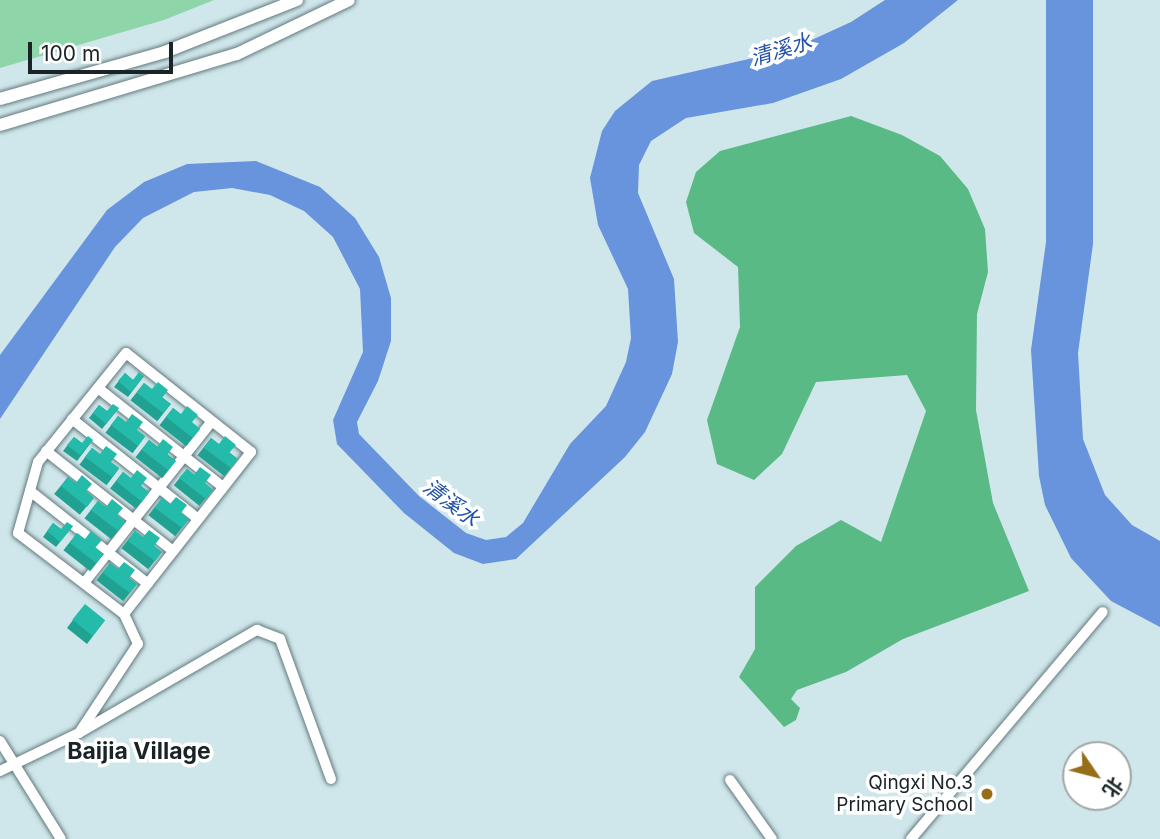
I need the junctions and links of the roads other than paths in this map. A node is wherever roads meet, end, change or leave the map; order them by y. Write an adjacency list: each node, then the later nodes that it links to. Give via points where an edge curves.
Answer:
1 (296, 0): 3 (main road, via 165,52)
2 (349, 0): 4 (main road, via 237,54)
3 (0, 99)
4 (0, 125)
5 (98, 388): 6 (street); 7 (street, via 126,353); 9 (street)
6 (72, 419): 8 (street); 11 (street)
7 (212, 421): 9 (street); 10 (street, via 251,452)
8 (46, 451): 12 (street, via 37,462); 14 (street)
9 (184, 457): 10 (street); 11 (street)
10 (223, 487): 13 (street)
11 (159, 488): 13 (street); 14 (street)
12 (30, 491): 16 (street); 17 (street, via 18,533)
13 (198, 519): 15 (street)
14 (134, 520): 15 (street); 16 (street)
15 (173, 551): 18 (street)
16 (108, 552): 17 (street); 18 (street)
17 (84, 583): 20 (street)
18 (148, 584): 20 (street)
19 (1103, 612): 29 (street)
20 (124, 614): 21 (street, via 138,644)
21 (79, 733): 23 (street); 25 (street, via 257,630 280,639)
22 (0, 741): 23 (street)
23 (18, 765): 24 (street); 27 (street)
24 (0, 771)
25 (331, 779)
26 (730, 780): 28 (street)
27 (61, 839)
28 (772, 839)
29 (911, 839)

